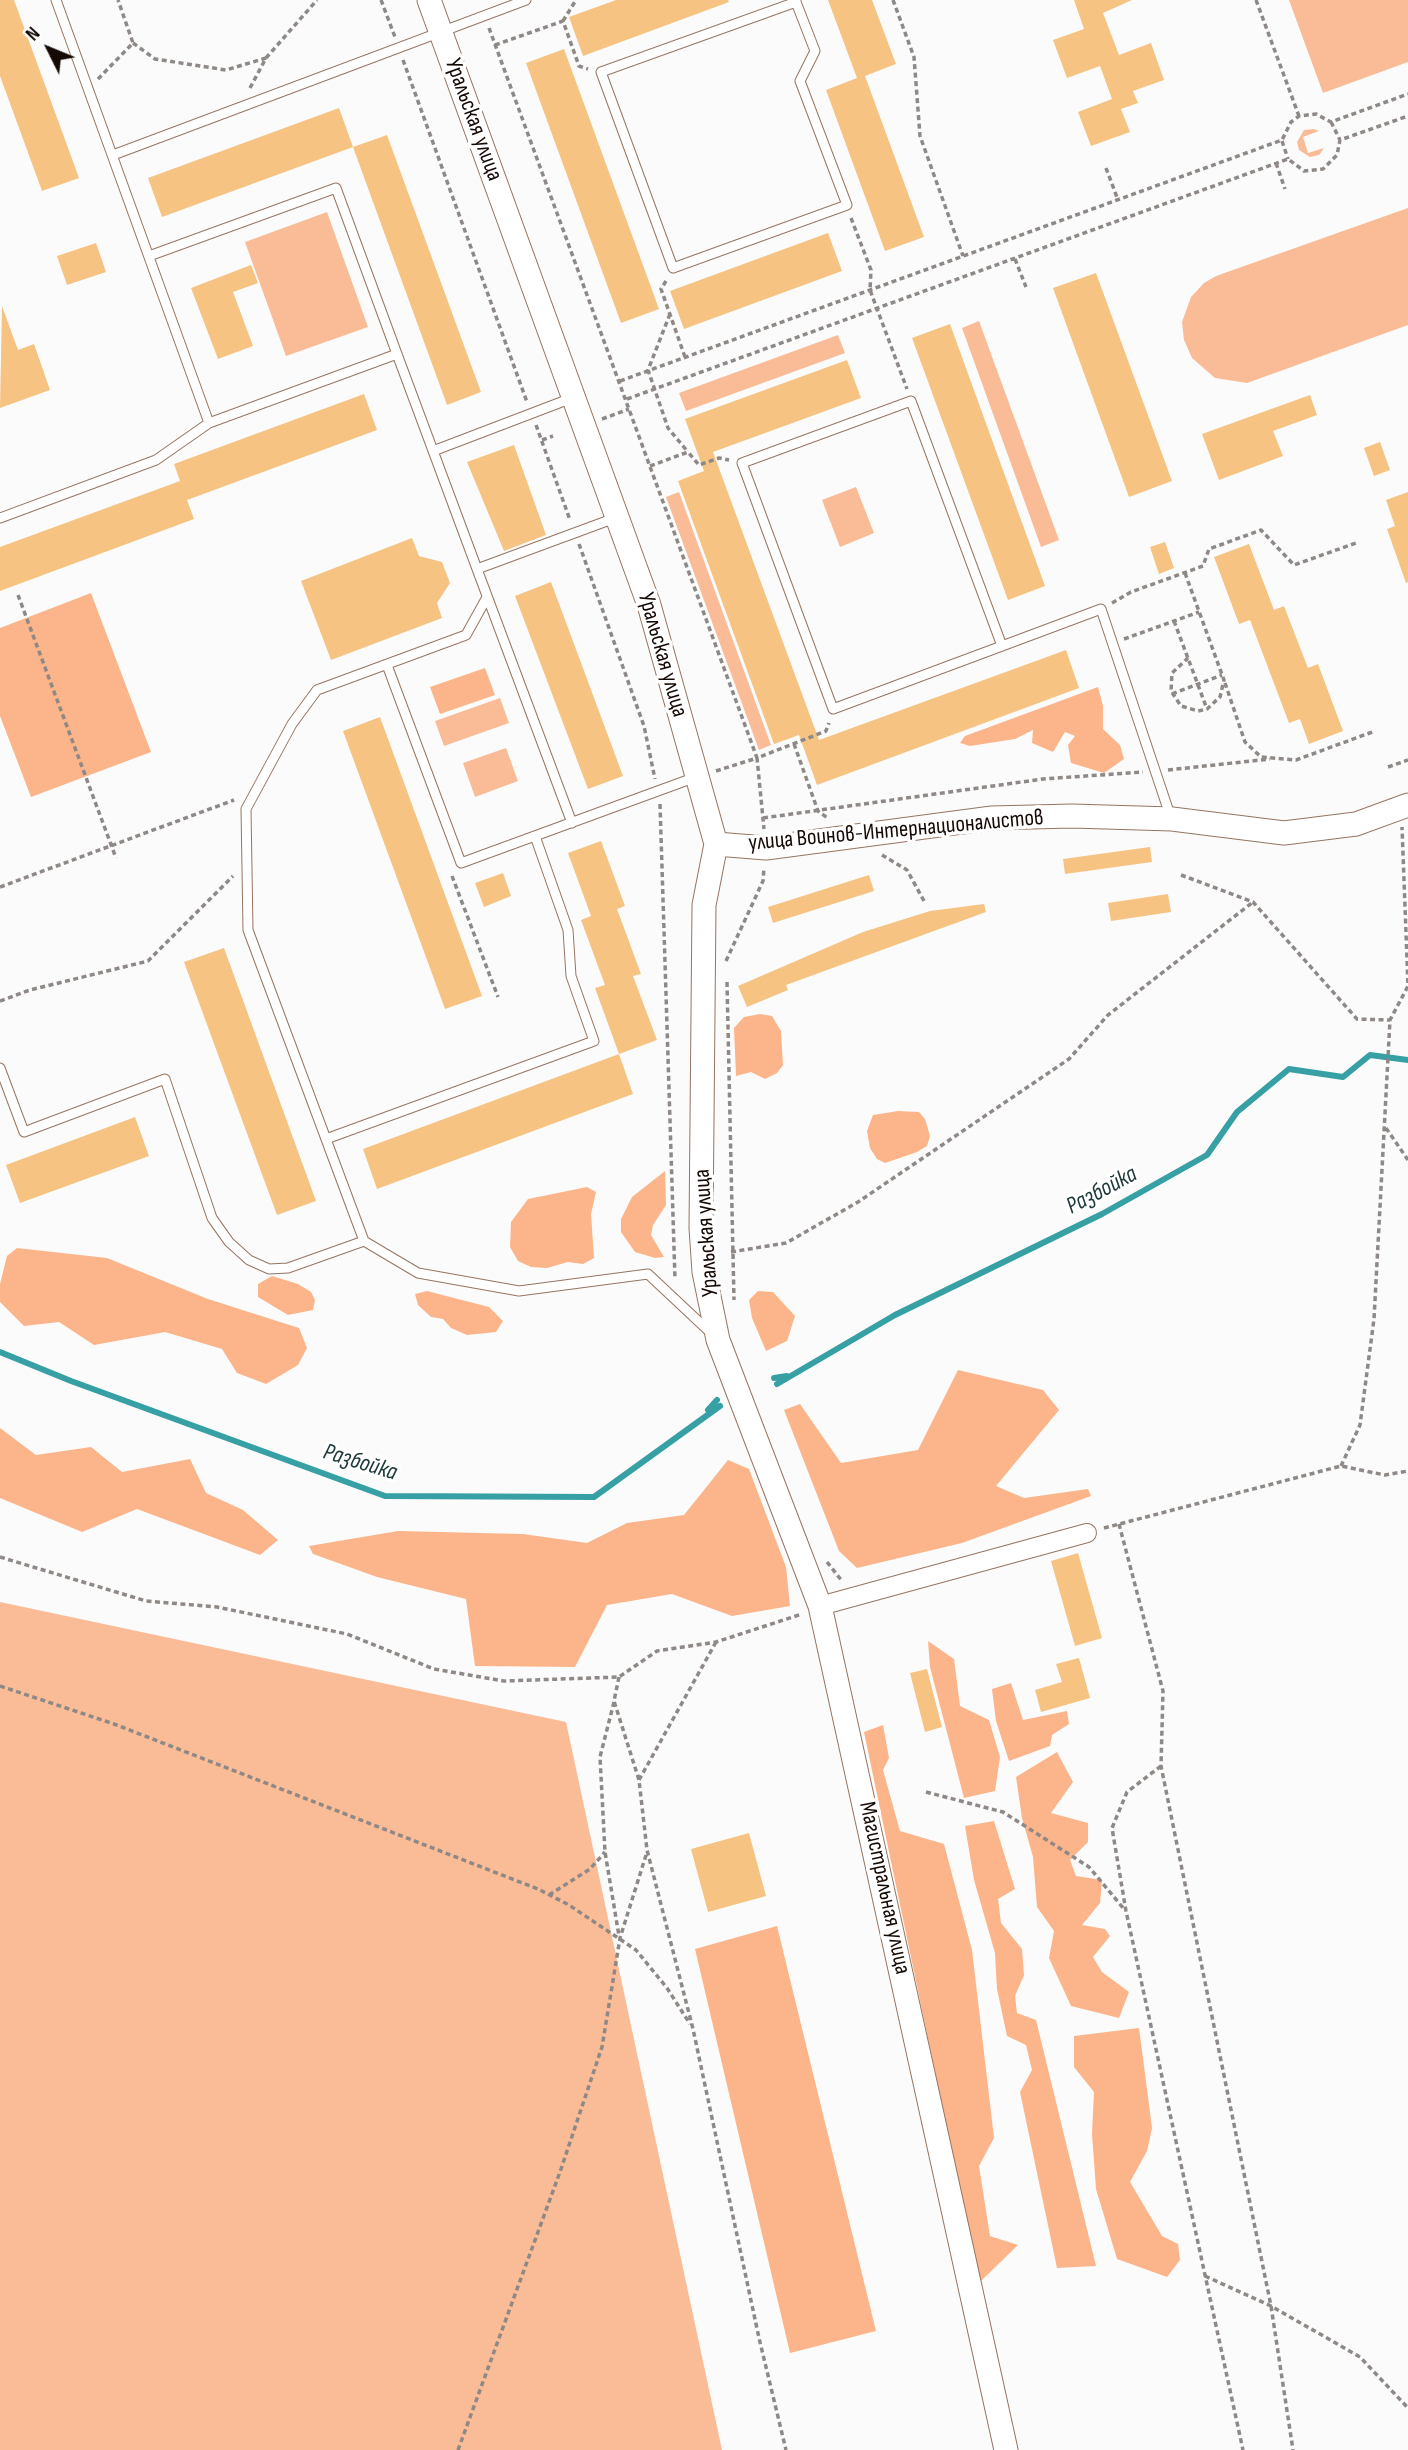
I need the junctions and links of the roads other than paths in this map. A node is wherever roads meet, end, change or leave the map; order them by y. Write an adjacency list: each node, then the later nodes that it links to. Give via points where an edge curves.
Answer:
1 (56, 0): 6 (lane)
2 (429, 0): 5 (street, Уральская улица)
3 (526, 0): 5 (lane)
4 (796, 1): 4 (lane, via 601,72 673,268 846,205 800,81 815,51)
5 (440, 32): 6 (lane); 9 (street, Уральская улица)
6 (113, 155): 7 (lane)
7 (149, 256): 8 (lane, via 336,188); 10 (lane)
8 (397, 354): 10 (lane); 11 (lane)
9 (573, 397): 11 (lane); 12 (street, Уральская улица)
10 (209, 423): 13 (lane, via 156,460)
11 (433, 451): 14 (lane)
12 (617, 517): 14 (lane); 18 (street, Уральская улица, via 649,605)
13 (0, 518)
14 (477, 569): 15 (lane)
15 (486, 599): 17 (lane, via 466,635); 21 (lane)
16 (1002, 646): 16 (lane, via 911,401 743,463 833,709); 20 (lane, via 1101,609)
17 (387, 665): 22 (lane, via 461,863); 25 (lane, via 317,690 292,724 246,809 248,930)
18 (697, 777): 21 (lane); 23 (street, Уральская улица)
19 (1405, 806): 20 (street, улица Воинов-Интернационалистов, via 1356,824 1284,833)
20 (1172, 819): 23 (street, улица Воинов-Интернационалистов, via 992,818 765,848)
21 (572, 823): 22 (lane)
22 (535, 836): 25 (lane, via 568,930 571,976 594,1041)
23 (716, 844): 27 (street, Уральская улица, via 704,905 701,1228 704,1272)
24 (0, 1068): 26 (lane, via 24,1132 165,1079 212,1218 249,1260 269,1269 288,1268)
25 (326, 1139): 26 (lane)
26 (364, 1241): 27 (lane, via 418,1273 519,1291 648,1274)
27 (718, 1340): 29 (street, Магистральная улица)
28 (1087, 1532): 29 (street)
29 (820, 1606): 30 (street, Магистральная улица)
30 (1006, 2450)

